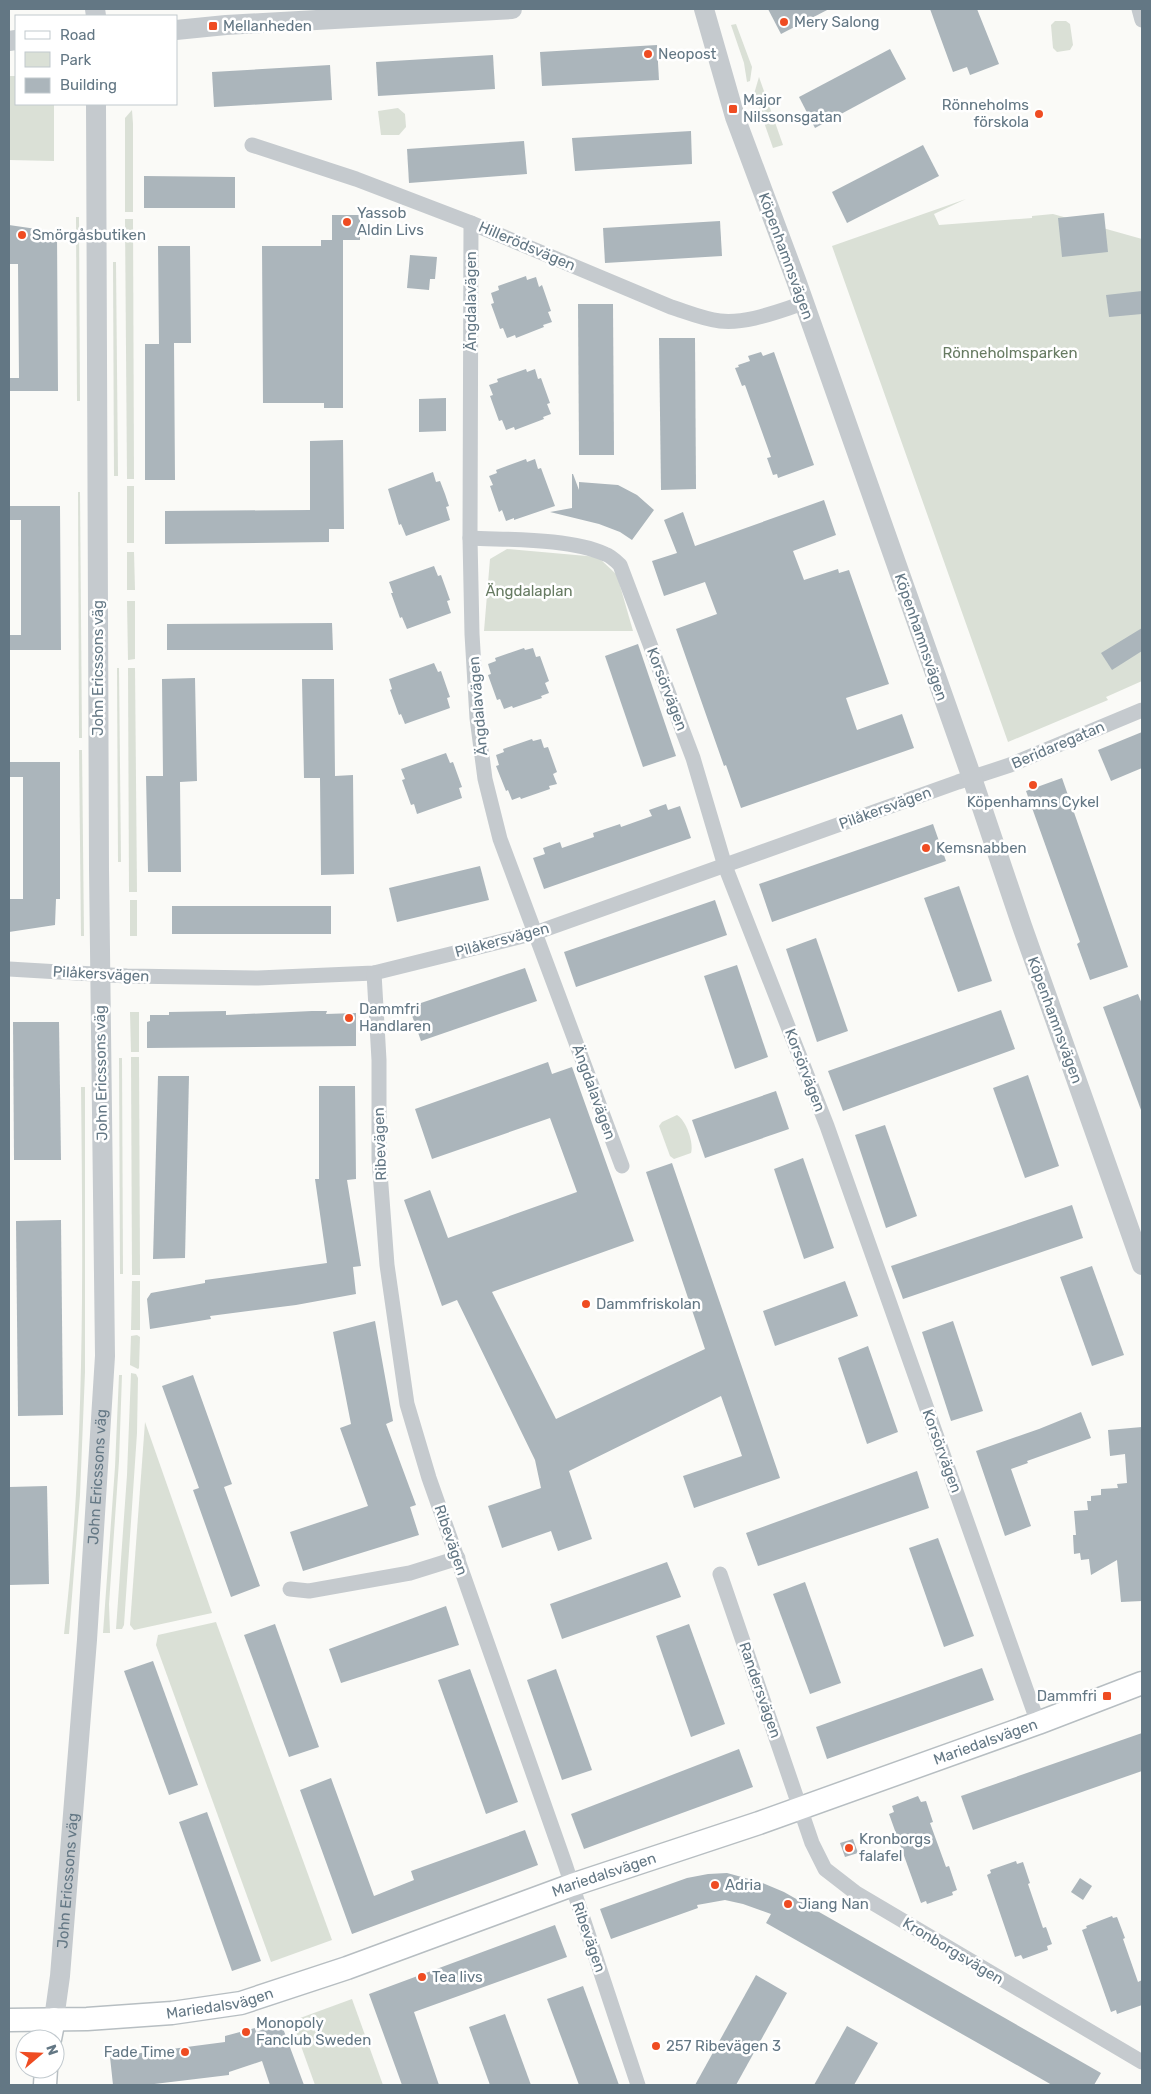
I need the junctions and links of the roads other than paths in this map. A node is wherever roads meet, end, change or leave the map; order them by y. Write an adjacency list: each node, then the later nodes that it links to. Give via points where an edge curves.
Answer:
1 (512, 9): 5 (street)
2 (704, 9): 9 (street, Köpenhamnsvägen, via 735,116)
3 (1140, 9): 4 (street)
4 (1142, 20)
5 (178, 30)
6 (96, 105): 17 (street, John Ericssons väg)
7 (252, 145): 8 (street, Hillerödsvägen, via 356,179)
8 (472, 223): 9 (street, Hillerödsvägen, via 671,307 721,322 767,315); 10 (street, Ängdalavägen)
9 (804, 303): 12 (street, Köpenhamnsvägen)
10 (470, 538): 13 (street, Korsörvägen, via 574,545 607,555 620,565 693,758); 14 (street, Ängdalavägen, via 472,634 485,779 500,839)
11 (1142, 710): 12 (street, Beridaregatan)
12 (972, 778): 13 (street, Pilåkersvägen); 19 (street, Köpenhamnsvägen)
13 (725, 866): 14 (street, Pilåkersvägen); 24 (street, Korsörvägen, via 827,1126)
14 (535, 933): 16 (street, Pilåkersvägen); 18 (street, Ängdalavägen)
15 (9, 969): 17 (street, Pilåkersvägen)
16 (374, 973): 17 (street, Pilåkersvägen, via 258,978); 20 (street, Ribevägen, via 379,1060 379,1153 391,1294 407,1404)
17 (100, 975): 28 (street, John Ericssons väg, via 105,1356 87,1640 60,1976)
18 (622, 1166)
19 (1142, 1265)
20 (458, 1558): 22 (street, via 410,1573 309,1591); 26 (street, Ribevägen)
21 (720, 1574): 25 (street, Randersvägen)
22 (290, 1589)
23 (1142, 1683): 24 (main road, Mariedalsvägen)
24 (1038, 1723): 25 (main road, Mariedalsvägen)
25 (800, 1807): 26 (main road, Mariedalsvägen); 29 (street, Kronborgsvägen, via 825,1869 856,1893)
26 (572, 1885): 28 (main road, Mariedalsvägen, via 347,1968 241,2002); 30 (street, Ribevägen)
27 (9, 2020): 28 (main road, Mariedalsvägen)
28 (52, 2029)
29 (1142, 2062)
30 (638, 2085)

